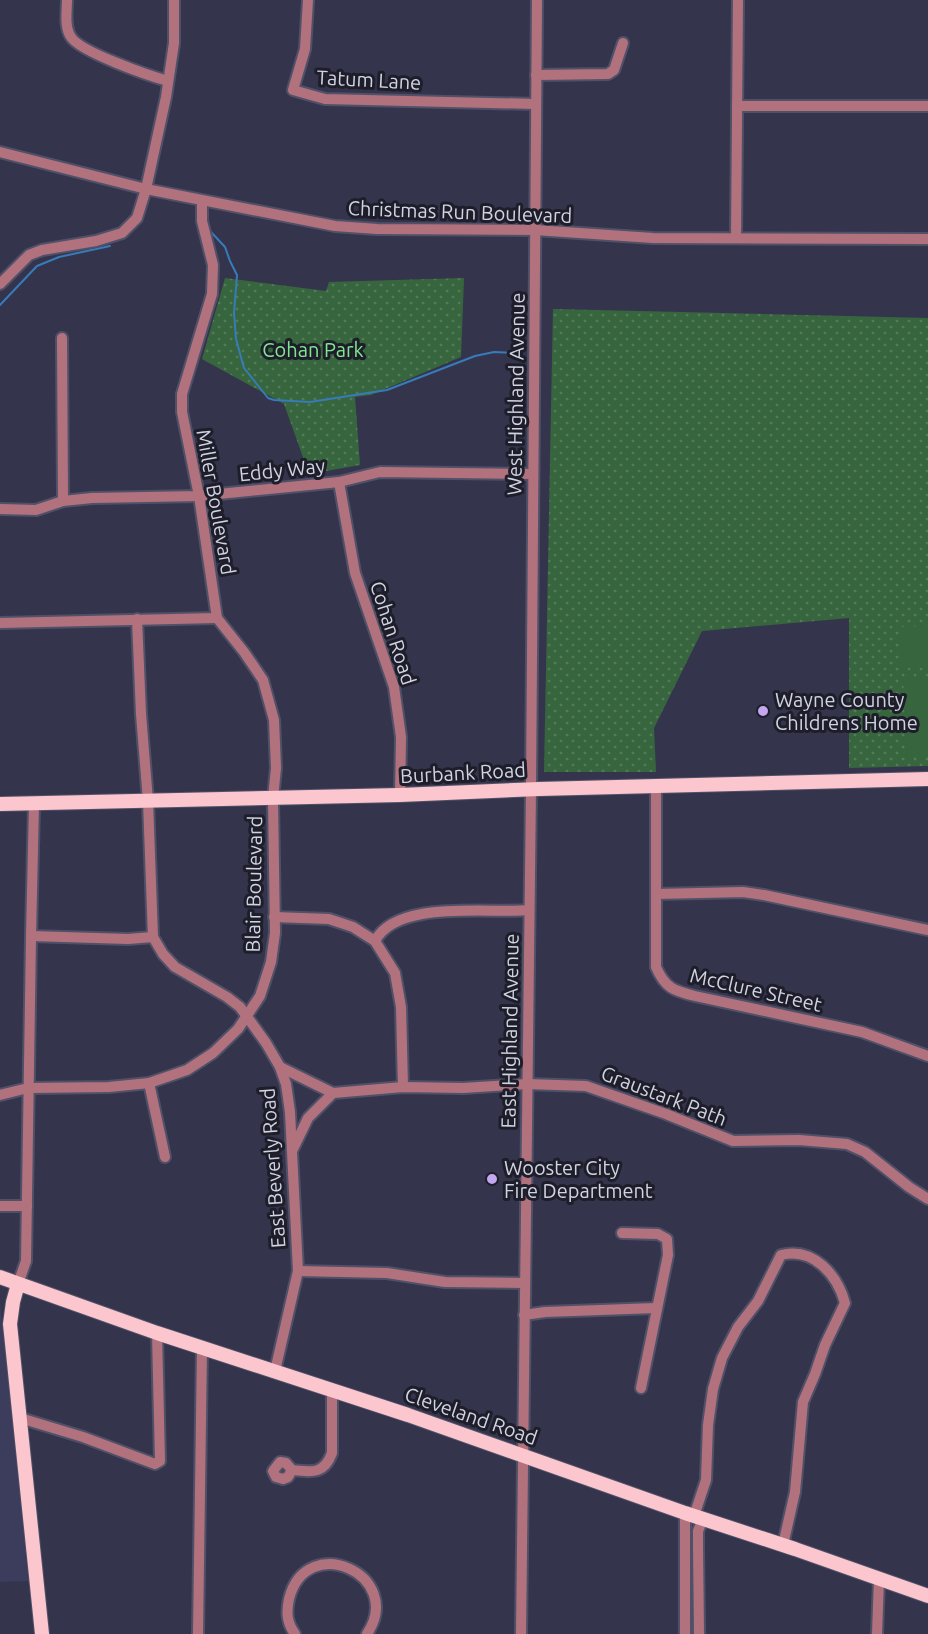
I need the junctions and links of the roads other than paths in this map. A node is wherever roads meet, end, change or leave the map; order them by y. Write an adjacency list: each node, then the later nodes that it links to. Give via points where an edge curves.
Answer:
1 (67, 0): 8 (street, via 70,36 80,46)
2 (174, 0): 8 (street, via 174,43)
3 (308, 0): 9 (street, Tatum Lane, via 305,49 293,90 325,99)
4 (537, 0): 7 (street, West Highland Avenue)
5 (738, 0): 10 (street)
6 (623, 43): 7 (street, via 614,70 608,74)
7 (536, 75): 9 (street, West Highland Avenue)
8 (168, 81): 13 (street)
9 (536, 104): 15 (street, West Highland Avenue)
10 (737, 106): 11 (street); 16 (street)
11 (928, 106)
12 (0, 152): 13 (street, Christmas Run Boulevard)
13 (146, 189): 14 (street, Christmas Run Boulevard); 18 (street, via 137,218 122,233 29,255)
14 (202, 201): 15 (street, Christmas Run Boulevard, via 335,226); 22 (street, Miller Boulevard, via 202,221 213,265 212,294 182,394)
15 (535, 230): 16 (street, Christmas Run Boulevard, via 653,238); 20 (street, West Highland Avenue)
16 (736, 238): 17 (street, Christmas Run Boulevard)
17 (928, 239)
18 (0, 284)
19 (63, 338): 23 (street)
20 (533, 474): 21 (street, Eddy Way, via 380,472); 30 (street, West Highland Avenue)
21 (339, 482): 22 (street, Eddy Way); 31 (street, Cohan Road, via 355,573 394,687 400,737)
22 (199, 496): 23 (street, Eddy Way); 25 (street, Miller Boulevard)
23 (63, 501): 24 (street, Eddy Way, via 36,510)
24 (0, 509)
25 (217, 618): 26 (street); 32 (street, via 263,680 269,698 276,768)
26 (137, 619): 27 (street); 33 (street)
27 (0, 623)
28 (928, 779): 29 (main road, Burbank Road)
29 (656, 787): 30 (main road, Burbank Road); 36 (street, McClure Street)
30 (531, 789): 31 (main road, Burbank Road); 37 (street, East Highland Avenue)
31 (400, 795): 32 (main road, Burbank Road)
32 (273, 798): 33 (main road, Burbank Road); 38 (street, Blair Boulevard)
33 (148, 801): 35 (main road, Burbank Road); 41 (street)
34 (0, 804): 35 (main road, Burbank Road)
35 (34, 804): 40 (street)
36 (656, 894): 39 (street, via 743,892); 44 (street, McClure Street, via 656,967 669,987 862,1032)
37 (529, 910): 42 (street, via 422,913 382,930); 47 (street, East Highland Avenue)
38 (274, 916): 42 (street, via 329,919 353,927); 43 (street, Blair Boulevard, via 274,950 268,975)
39 (928, 930)
40 (31, 936): 41 (street); 49 (street)
41 (153, 937): 43 (street, East Beverly Road, via 175,967 227,997)
42 (375, 941): 48 (street, via 395,973 401,1007)
43 (248, 1017): 45 (street, East Beverly Road); 46 (street, Blair Boulevard, via 225,1044 202,1062)
44 (928, 1056)
45 (280, 1067): 50 (street); 52 (street, East Beverly Road, via 290,1112)
46 (149, 1083): 49 (street, Blair Boulevard); 53 (street)
47 (527, 1084): 48 (street, Graustark Path); 54 (street, Graustark Path, via 598,1088 733,1142 799,1140 847,1144 866,1152); 60 (street, East Highland Avenue)
48 (403, 1087): 50 (street, Graustark Path)
49 (28, 1088): 51 (street, Blair Boulevard); 56 (street)
50 (333, 1093): 52 (street, via 308,1118)
51 (0, 1095)
52 (292, 1152): 58 (street, East Beverly Road)
53 (165, 1157)
54 (928, 1199)
55 (0, 1206): 56 (street)
56 (27, 1206): 61 (street, via 27,1261)
57 (622, 1233): 62 (street, via 658,1234 667,1239 668,1255)
58 (298, 1271): 60 (street, via 387,1273 445,1282); 66 (street, East Beverly Road)
59 (0, 1277): 61 (main road, Cleveland Road)
60 (524, 1283): 63 (street, East Highland Avenue)
61 (18, 1284): 64 (main road, Cleveland Road); 69 (main road, via 10,1324)
62 (656, 1308): 63 (street); 67 (street)
63 (524, 1315): 70 (street, East Highland Avenue)
64 (157, 1333): 65 (main road, Cleveland Road); 69 (street, via 160,1461 154,1464)
65 (202, 1347): 66 (main road, Cleveland Road); 79 (street)
66 (275, 1371): 68 (main road, Cleveland Road)
67 (641, 1388)
68 (332, 1391): 70 (main road, Cleveland Road); 71 (street, via 329,1463 321,1470)
69 (20, 1418): 78 (main road)
70 (522, 1454): 72 (main road, Cleveland Road); 82 (street, East Highland Avenue)
71 (292, 1470)
72 (694, 1516): 73 (main road, Cleveland Road); 73 (street, via 706,1480 708,1425 722,1358 781,1255 793,1252 812,1257 829,1272 845,1303 802,1402 795,1492); 75 (street); 76 (street, via 698,1531)
73 (783, 1545): 74 (main road, Cleveland Road)
74 (879, 1579): 77 (main road, Cleveland Road); 85 (street)
75 (685, 1587): 76 (street); 83 (street)
76 (698, 1587): 84 (street)
77 (928, 1596)
78 (42, 1634)
79 (198, 1634)
80 (295, 1634): 81 (street, via 287,1620 292,1588 303,1574 333,1563 357,1571 368,1581 375,1613)
81 (367, 1634)
82 (521, 1634)
83 (685, 1634)
84 (699, 1634)
85 (877, 1634)

